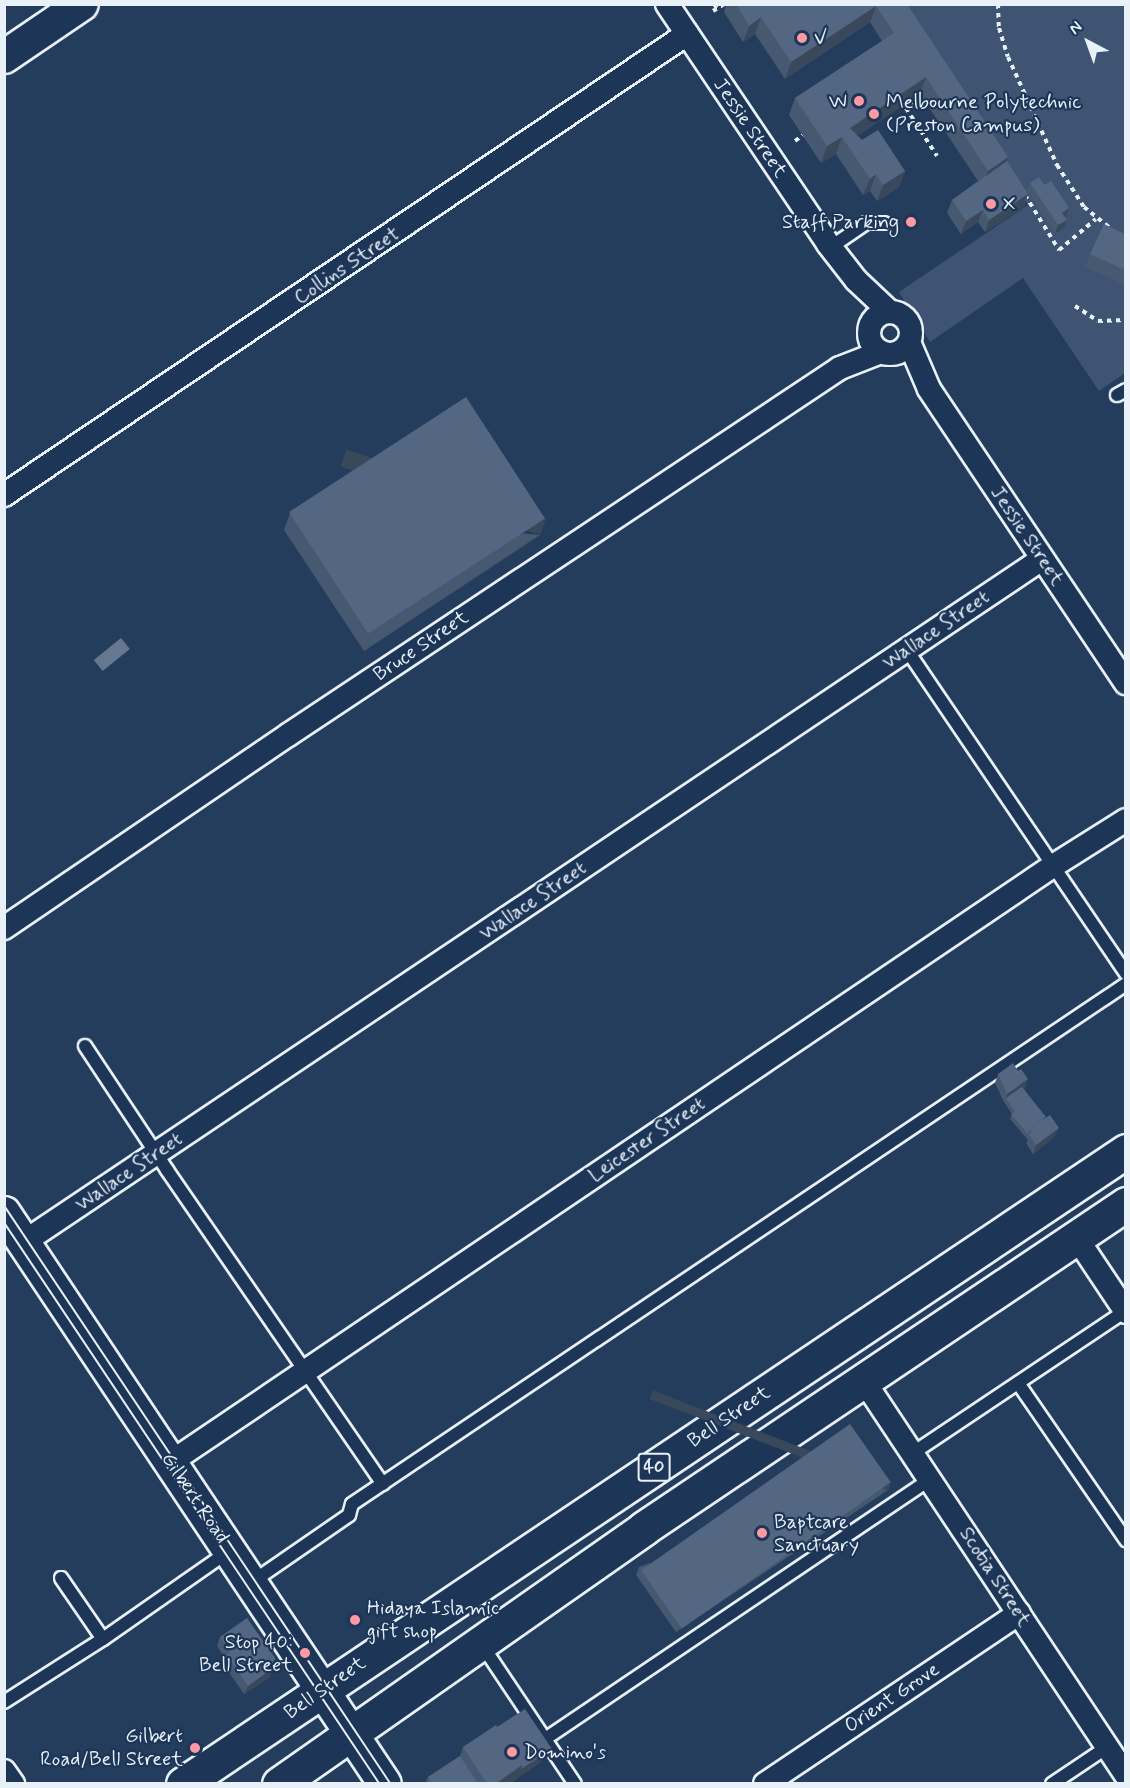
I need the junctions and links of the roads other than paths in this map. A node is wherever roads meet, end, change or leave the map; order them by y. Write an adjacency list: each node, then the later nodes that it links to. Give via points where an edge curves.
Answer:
1 (667, 4): 3 (street, Jessie Street)
2 (81, 5): 4 (street)
3 (687, 34): 6 (street, Jessie Street); 10 (street, Collins Street)
4 (4, 57)
5 (884, 223): 6 (lane, via 866,223)
6 (831, 247): 7 (street, Jessie Street)
7 (856, 280): 8 (street, Jessie Street); 9 (street, Jessie Street)
8 (890, 312): 9 (street, Bruce Street, via 879,315); 9 (street, Jessie Street, via 900,314 911,329)
9 (884, 341): 11 (street, Jessie Street, via 929,389); 16 (street, Bruce Street)
10 (4, 495)
11 (1042, 559): 12 (street, Wallace Street); 13 (street, Jessie Street)
12 (907, 650): 15 (lane); 21 (street, Wallace Street)
13 (1125, 683)
14 (1125, 820): 15 (street, Leicester Street)
15 (1053, 866): 17 (lane); 27 (street, Leicester Street)
16 (4, 928)
17 (1125, 974)
18 (1125, 984): 33 (lane)
19 (85, 1046): 21 (lane)
20 (1125, 1151): 41 (highway, Bell Street / 40)
21 (156, 1154): 25 (street, Wallace Street); 27 (lane)
22 (1125, 1204): 24 (highway, 40)
23 (4, 1214): 25 (street, Gilbert Road)
24 (1076, 1237): 26 (street); 28 (highway, 40)
25 (24, 1242): 31 (street, Gilbert Road)
26 (1125, 1312): 29 (lane)
27 (304, 1371): 31 (street, Leicester Street); 33 (lane)
28 (864, 1381): 30 (street, Scotia Street); 40 (highway, 40)
29 (1018, 1383): 30 (lane); 34 (lane)
30 (913, 1453): 32 (street, Scotia Street)
31 (171, 1462): 35 (street, Gilbert Road)
32 (930, 1479): 38 (street, Scotia Street); 44 (lane)
33 (383, 1484): 37 (lane, via 352,1504 349,1515)
34 (1125, 1540)
35 (230, 1550): 37 (street, Gilbert Road); 39 (lane)
36 (61, 1578): 39 (lane)
37 (252, 1582): 41 (street, Gilbert Road)
38 (1018, 1613): 45 (street, Scotia Street); 53 (street, Orient Grove)
39 (103, 1639): 42 (lane)
40 (481, 1643): 43 (highway, 40); 44 (lane)
41 (323, 1688): 43 (street, Gilbert Road); 49 (highway, Bell Street / 40)
42 (4, 1702)
43 (352, 1734): 50 (highway, 40); 51 (street, Gilbert Road)
44 (545, 1739): 52 (lane)
45 (1107, 1746): 47 (street, Scotia Street); 54 (lane)
46 (4, 1771): 48 (street)
47 (1125, 1775)
48 (13, 1784)
49 (183, 1784)
50 (279, 1784)
51 (385, 1784)
52 (574, 1784)
53 (765, 1784)
54 (1052, 1784)

